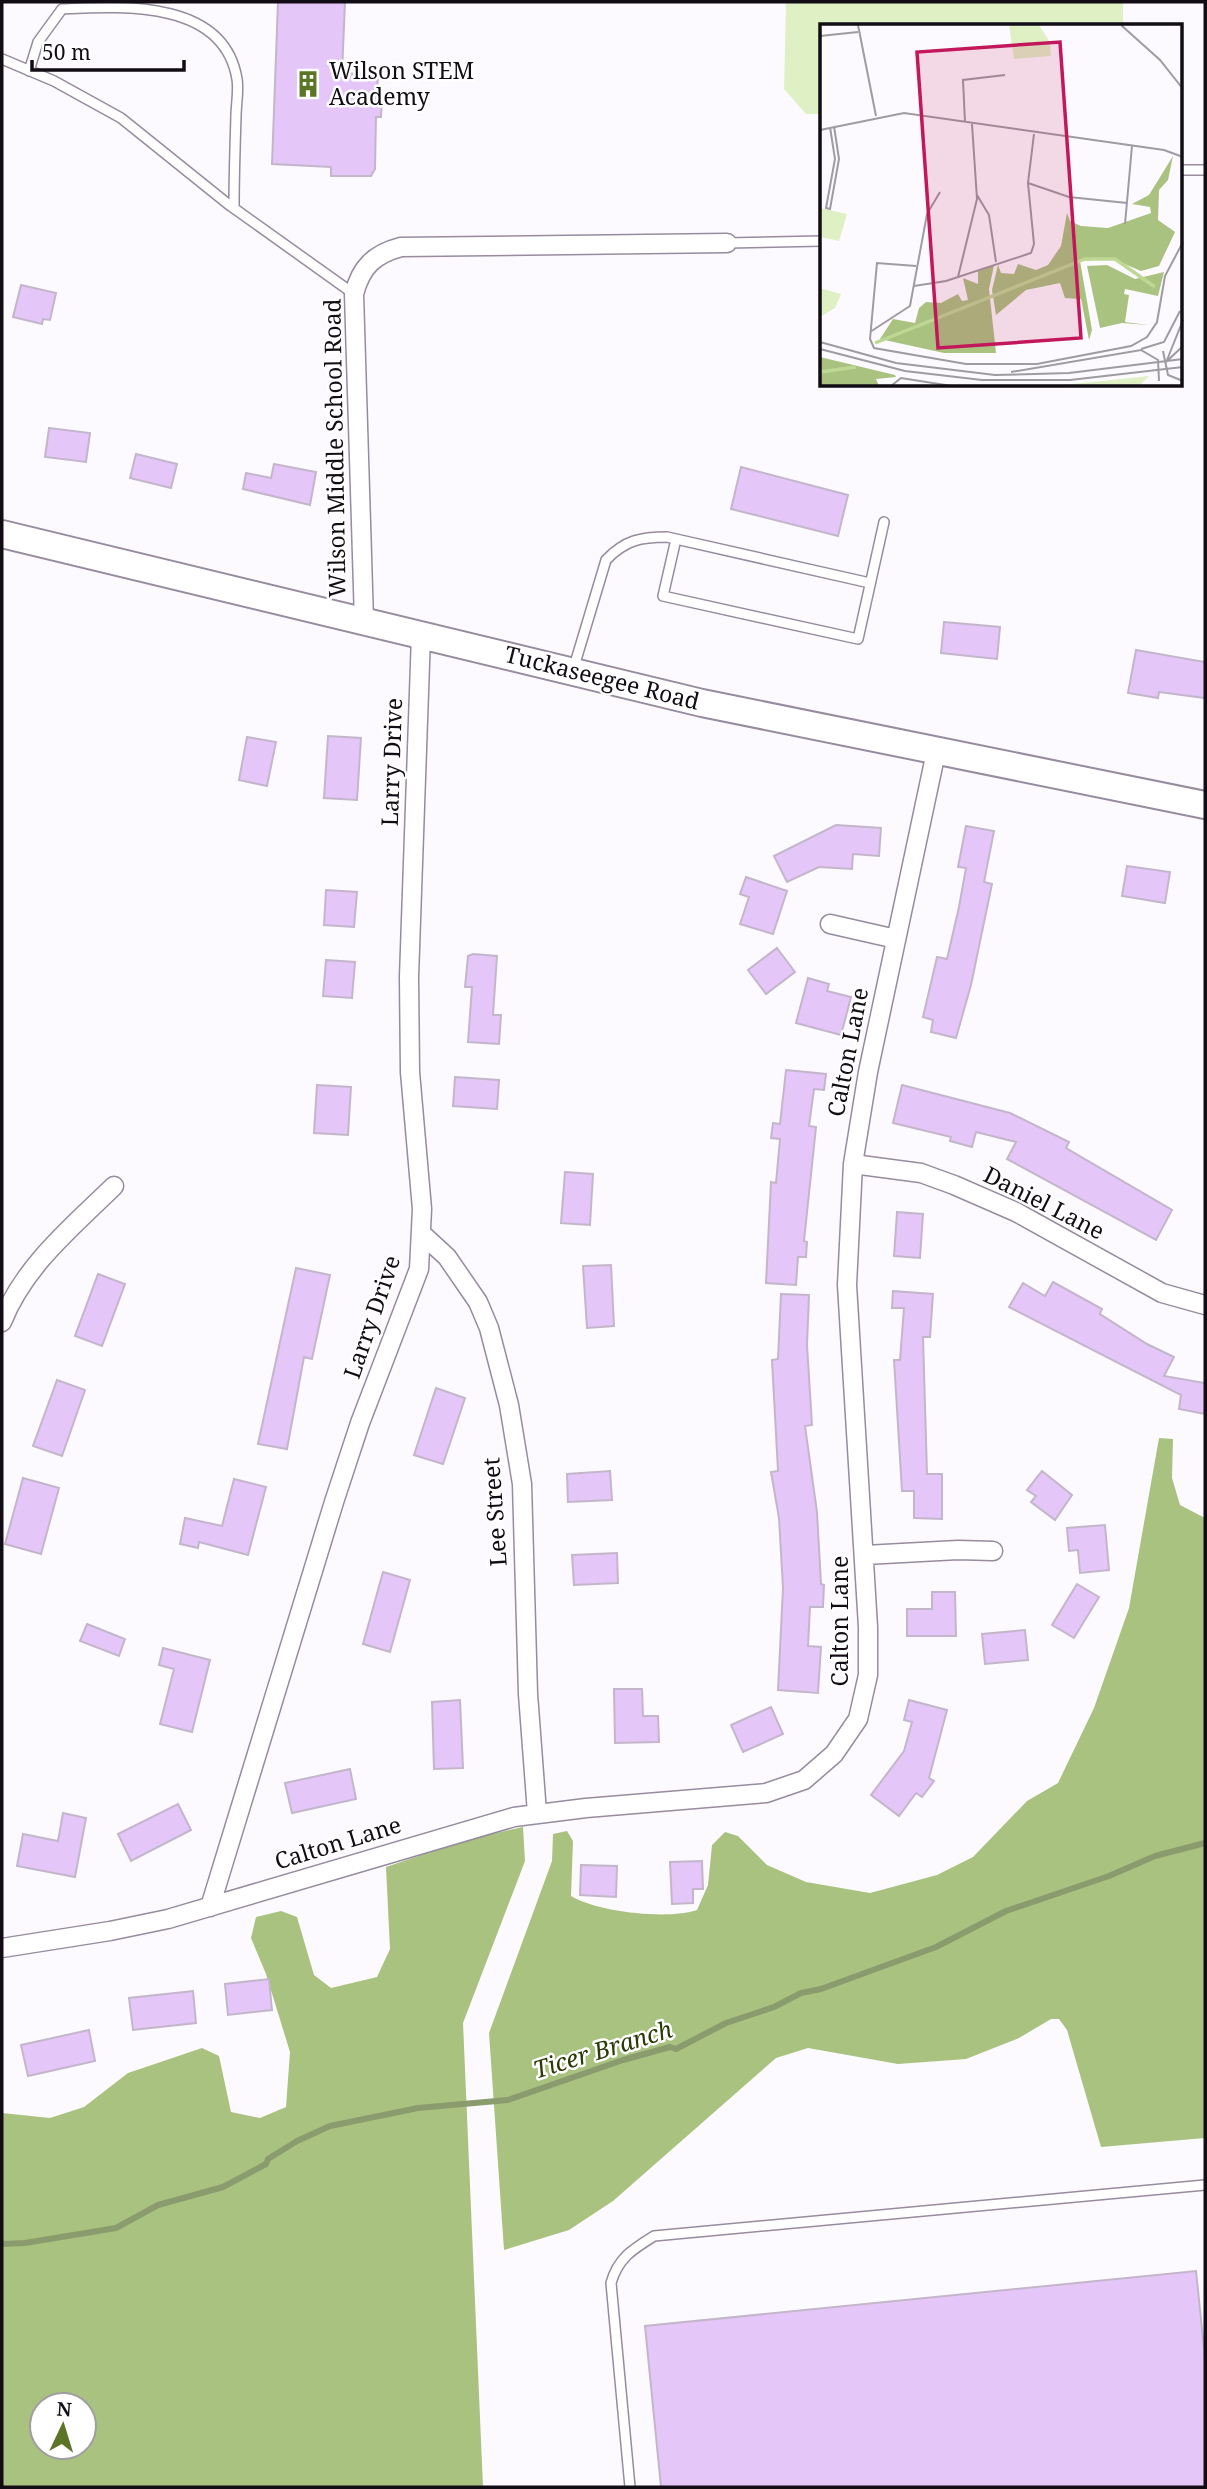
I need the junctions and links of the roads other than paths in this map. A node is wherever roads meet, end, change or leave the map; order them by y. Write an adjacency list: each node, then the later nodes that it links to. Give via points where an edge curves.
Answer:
1 (2, 60): 2 (lane)
2 (29, 71): 5 (lane, via 121,118); 5 (lane, via 38,42 62,9 116,6 167,10 195,19 223,44 237,78)
3 (1182, 170): 4 (lane)
4 (1205, 170)
5 (234, 208): 8 (lane)
6 (820, 241): 7 (lane)
7 (727, 243): 8 (street, Wilson Middle School Road, via 401,247 370,261 359,276)
8 (355, 294): 13 (street, Wilson Middle School Road)
9 (884, 522): 12 (lane)
10 (2, 534): 13 (street, Tuckaseegee Road)
11 (676, 539): 12 (lane); 12 (lane, via 663,596 676,599 858,639); 15 (lane, via 640,537 606,560)
12 (870, 583)
13 (364, 621): 14 (street, Tuckaseegee Road)
14 (421, 635): 15 (street, Tuckaseegee Road); 22 (street, Larry Drive, via 409,1004)
15 (573, 672): 16 (street, Tuckaseegee Road)
16 (936, 752): 17 (street, Tuckaseegee Road); 19 (street, Calton Lane)
17 (1205, 805)
18 (830, 924): 19 (street)
19 (896, 939): 20 (street, Calton Lane)
20 (853, 1164): 23 (street, Daniel Lane, via 921,1173 954,1185 1016,1212 1162,1293); 26 (street, Calton Lane, via 847,1285)
21 (114, 1186): 24 (street, via 43,1256 16,1291)
22 (422, 1234): 27 (street, Lee Street, via 447,1257 478,1302 509,1405 522,1484 528,1693); 28 (street, Larry Drive, via 419,1269 342,1476)
23 (1205, 1306)
24 (2, 1322)
25 (993, 1551): 26 (street)
26 (865, 1555): 27 (street, Calton Lane, via 866,1691 858,1719 834,1754 804,1780 738,1798)
27 (537, 1813): 28 (street, Calton Lane)
28 (210, 1907): 29 (street, Calton Lane, via 110,1931)
29 (2, 1948)
30 (1205, 2185): 31 (lane, via 654,2236 628,2252 615,2267 611,2283)
31 (630, 2487)

